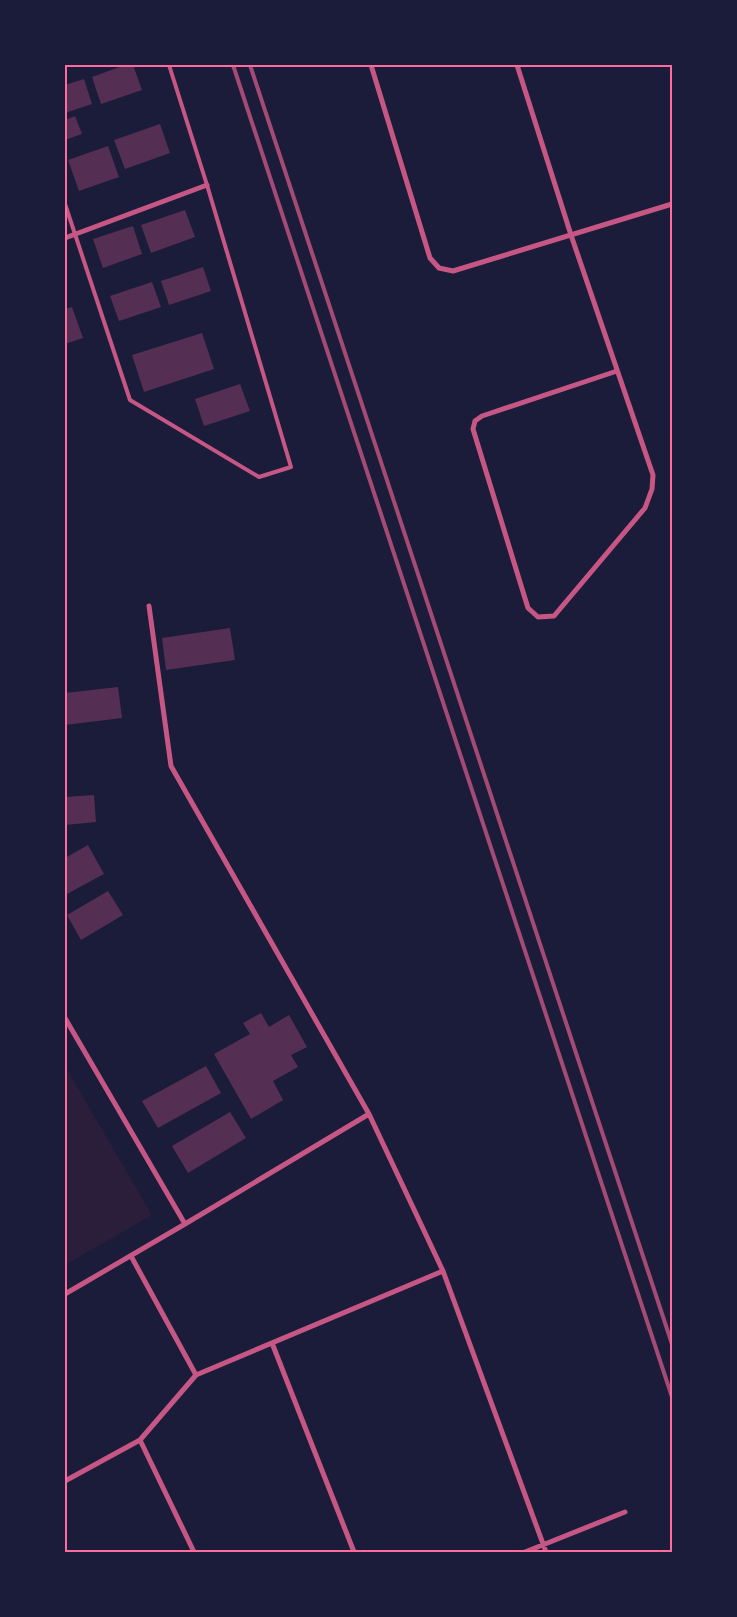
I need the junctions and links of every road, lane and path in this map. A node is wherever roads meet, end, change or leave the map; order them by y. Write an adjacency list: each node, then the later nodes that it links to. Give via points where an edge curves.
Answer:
1 (169, 65): 4 (lane)
2 (370, 65): 8 (street, via 430,258 439,268 453,271)
3 (517, 65): 8 (street)
4 (208, 185): 7 (street); 7 (lane, via 291,467 259,477 130,400)
5 (65, 204): 7 (lane)
6 (672, 204): 8 (street)
7 (75, 234): 9 (street)
8 (571, 235): 10 (street)
9 (65, 238)
10 (618, 371): 10 (street, via 653,475 652,489 645,508 554,616 538,617 528,608 473,429 475,421)
11 (149, 606): 13 (street, via 171,766)
12 (65, 1018): 14 (street)
13 (370, 1114): 14 (street); 16 (street)
14 (185, 1224): 15 (street)
15 (131, 1256): 17 (street); 19 (street)
16 (442, 1271): 18 (street); 23 (street)
17 (65, 1294)
18 (272, 1343): 19 (street); 25 (street)
19 (196, 1375): 20 (street)
20 (140, 1440): 21 (street); 24 (street)
21 (65, 1481)
22 (625, 1512): 23 (street)
23 (544, 1544): 26 (street); 27 (street)
24 (194, 1552)
25 (354, 1552)
26 (525, 1552)
27 (546, 1552)

